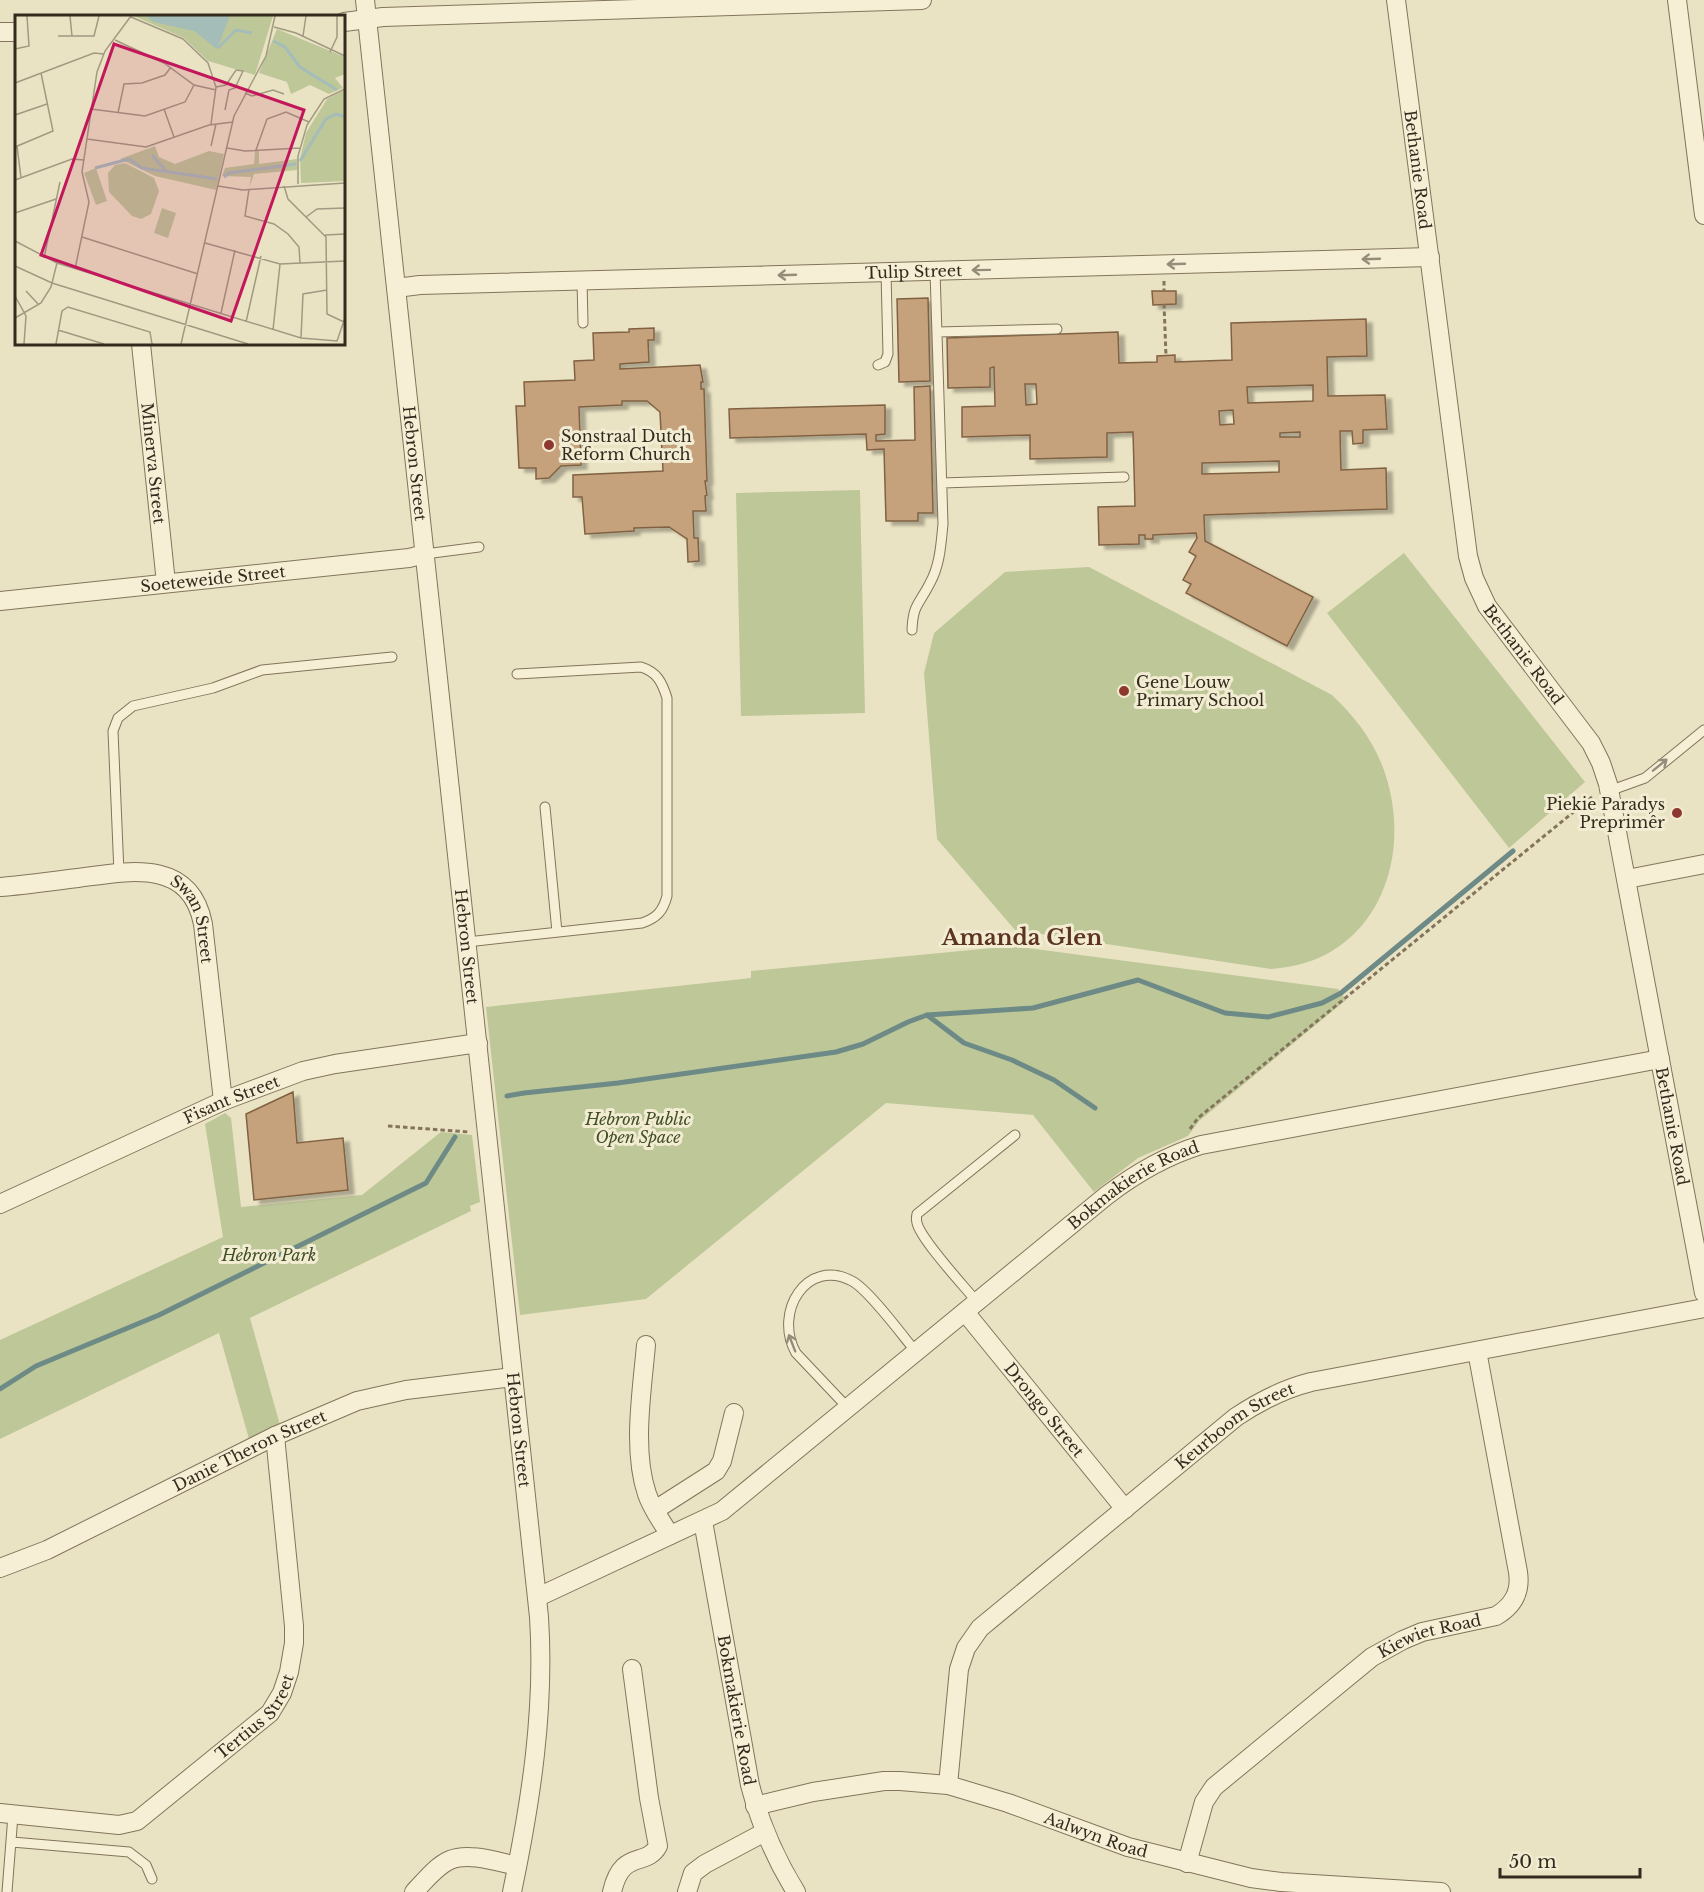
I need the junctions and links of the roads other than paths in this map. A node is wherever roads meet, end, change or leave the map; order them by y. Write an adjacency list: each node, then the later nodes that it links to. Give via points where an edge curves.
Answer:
1 (365, 0): 5 (street, Hebron Street)
2 (922, 0): 5 (street)
3 (1396, 0): 8 (street, Bethanie Road)
4 (1677, 0): 7 (street)
5 (367, 19): 6 (street); 12 (street, Hebron Street)
6 (345, 22)
7 (1704, 215)
8 (1430, 257): 9 (street, Tulip Street, one-way to 9); 28 (street, Bethanie Road, via 1474,579 1495,618 1590,743)
9 (935, 271): 10 (street, Tulip Street); 15 (lane)
10 (886, 272): 11 (street, Tulip Street, one-way to 11); 17 (lane, via 888,354)
11 (582, 280): 12 (street, Tulip Street); 13 (lane)
12 (396, 288): 21 (street, Hebron Street)
13 (583, 323)
14 (1057, 329): 15 (lane)
15 (937, 332): 19 (lane)
16 (141, 345): 22 (street, Minerva Street)
17 (878, 366)
18 (1124, 477): 19 (lane)
19 (942, 483): 24 (lane, via 940,556 931,583 913,613)
20 (478, 547): 21 (lane)
21 (425, 554): 22 (street, Soeteweide Street); 35 (street, Hebron Street)
22 (166, 583): 23 (street, Soeteweide Street)
23 (0, 601)
24 (912, 630)
25 (393, 657): 31 (lane, via 262,670 213,688 133,706 123,712 113,730)
26 (517, 674): 34 (lane, via 641,667 658,676 667,698 664,906 653,919 642,923)
27 (1704, 730): 28 (lane, one-way to 27, via 1644,778)
28 (1609, 788): 32 (street, Bethanie Road)
29 (545, 807): 34 (lane)
30 (1704, 864): 32 (street)
31 (119, 873): 33 (street, Swan Street); 38 (street, Swan Street, via 147,872 168,877 186,889 198,905)
32 (1627, 879): 37 (street, Bethanie Road)
33 (0, 887)
34 (557, 932): 35 (lane)
35 (466, 942): 36 (street, Hebron Street)
36 (478, 1043): 38 (street, Fisant Street, via 303,1071); 47 (street, Hebron Street)
37 (1660, 1059): 41 (street, Bethanie Road); 42 (street, Bokmakierie Road, via 1187,1149 1131,1177)
38 (223, 1101): 40 (street, Fisant Street)
39 (1016, 1135): 42 (lane, via 917,1214 917,1225)
40 (0, 1204)
41 (1704, 1293)
42 (971, 1307): 46 (street, Bokmakierie Road); 51 (street, Drongo Street)
43 (1704, 1308): 45 (street, Keurboom Street)
44 (646, 1345): 52 (street, via 639,1429 645,1484)
45 (1477, 1351): 51 (street, Keurboom Street, via 1311,1382 1276,1393 1236,1417); 63 (street, Kiewiet Road, via 1518,1572 1519,1587 1514,1600 1496,1616 1422,1632 1372,1657 1214,1787 1204,1802)
46 (916, 1352): 48 (street, Bokmakierie Road); 48 (lane, one-way to 46, via 792,1345 787,1319 802,1288 825,1276 849,1279)
47 (513, 1377): 50 (street, Danie Theron Street, via 377,1396 327,1412); 56 (street, Hebron Street)
48 (848, 1408): 53 (street, Bokmakierie Road, via 722,1511)
49 (734, 1413): 52 (street, via 716,1471)
50 (275, 1436): 55 (street, Danie Theron Street, via 46,1550); 60 (street, Tertius Street, via 294,1634 289,1672 275,1707 137,1821 119,1824)
51 (1125, 1509): 58 (street, Keurboom Street, via 987,1620 972,1638 959,1669)
52 (655, 1510): 54 (street)
53 (703, 1521): 54 (street, Bokmakierie Road); 59 (street, Bokmakierie Road)
54 (670, 1535): 56 (street, Bokmakierie Road)
55 (0, 1568)
56 (538, 1597): 64 (street, Hebron Street, via 540,1714 536,1761)
57 (632, 1669): 69 (street, via 658,1846 654,1852 623,1867)
58 (948, 1785): 59 (street, Aalwyn Road, via 884,1782 813,1792); 63 (street, Aalwyn Road, via 1128,1847)
59 (755, 1806): 61 (street, Bokmakierie Road)
60 (7, 1814): 62 (lane)
61 (765, 1832): 70 (street, via 693,1873); 71 (street, Bokmakierie Road)
62 (12, 1842): 65 (lane, via 129,1852 146,1865); 66 (lane)
63 (1187, 1863): 72 (street, Aalwyn Road, via 1265,1880)
64 (517, 1866): 67 (street, via 471,1857 452,1859); 68 (street, Hebron Street)
65 (152, 1879)
66 (7, 1892)
67 (414, 1892)
68 (512, 1892)
69 (612, 1892)
70 (687, 1892)
71 (796, 1892)
72 (1441, 1892)

